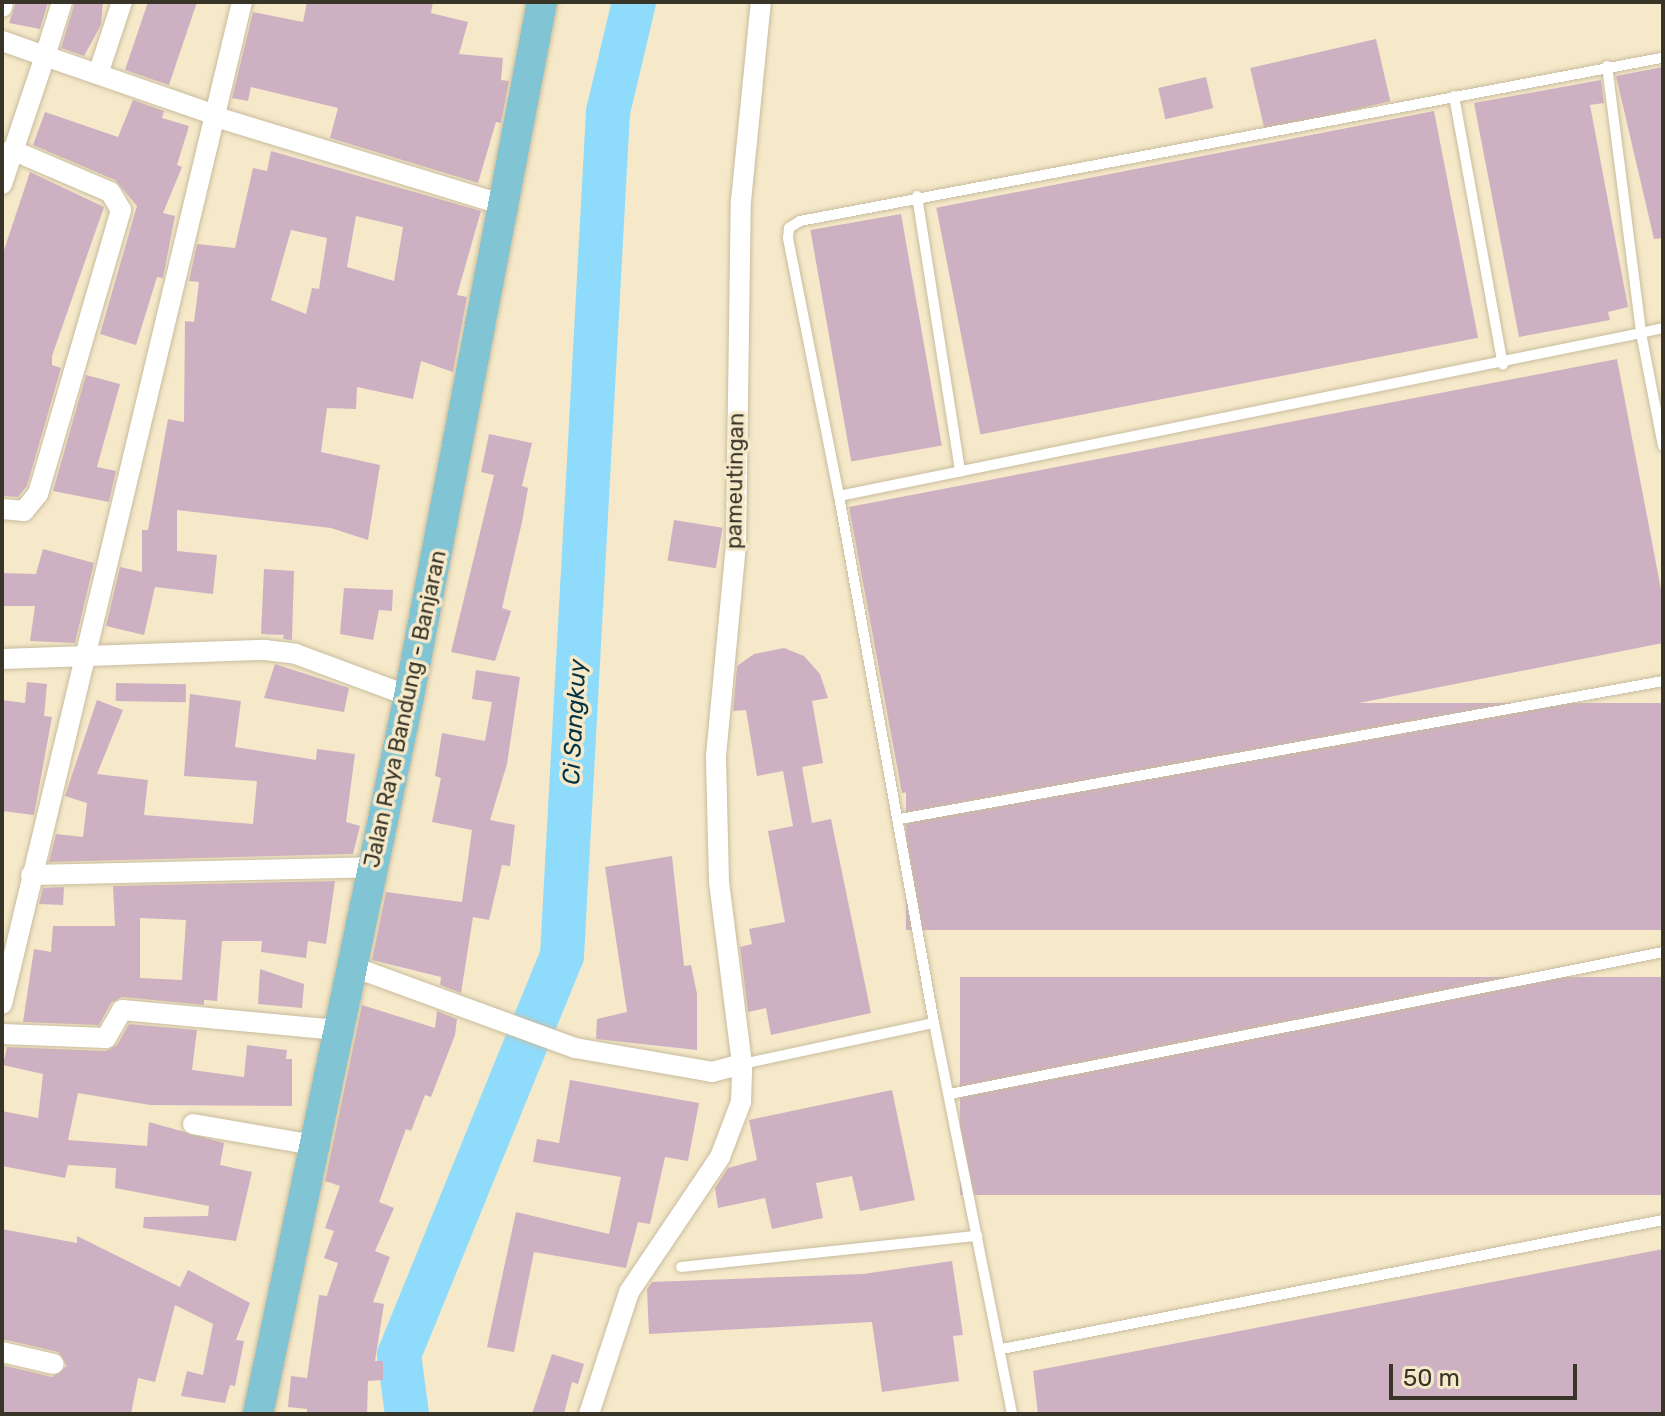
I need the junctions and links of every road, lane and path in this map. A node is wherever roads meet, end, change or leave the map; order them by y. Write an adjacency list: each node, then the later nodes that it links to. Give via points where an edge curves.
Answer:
1 (62, 2): 7 (street)
2 (122, 2): 10 (street)
3 (242, 2): 12 (street)
4 (542, 2): 16 (main road, Jalan Raya Bandung - Banjaran)
5 (761, 2): 37 (street, pameutingan, via 741,201 736,543 716,756 727,961)
6 (2, 41): 7 (street)
7 (45, 56): 10 (street); 13 (street)
8 (1661, 58): 9 (lane)
9 (1607, 66): 11 (lane); 18 (lane)
10 (98, 74): 12 (street, via 218,116)
11 (1454, 96): 15 (lane); 19 (lane)
12 (213, 116): 16 (street); 24 (street)
13 (12, 150): 14 (street); 23 (street, via 110,192 121,210 38,494 24,511)
14 (2, 184)
15 (917, 196): 21 (lane); 22 (lane, via 789,228)
16 (505, 205): 27 (main road, Jalan Raya Bandung - Banjaran)
17 (1663, 328): 18 (lane)
18 (1641, 333): 19 (lane); 20 (lane)
19 (1503, 365): 21 (lane)
20 (1663, 446)
21 (960, 472): 22 (lane)
22 (839, 496): 28 (lane)
23 (2, 509)
24 (85, 658): 25 (street); 27 (street, via 281,652); 30 (street)
25 (2, 659)
26 (1663, 681): 28 (lane)
27 (409, 696): 29 (main road, Jalan Raya Bandung - Banjaran)
28 (900, 819): 34 (lane)
29 (373, 867): 30 (street); 32 (main road, Jalan Raya Bandung - Banjaran)
30 (31, 875): 33 (street)
31 (1663, 952): 38 (lane)
32 (351, 966): 35 (main road, Jalan Raya Bandung - Banjaran); 37 (street, via 575,1048 712,1072)
33 (2, 1004)
34 (934, 1023): 37 (lane); 38 (lane)
35 (338, 1030): 36 (street, via 179,1011 122,1010 106,1038); 40 (main road, Jalan Raya Bandung - Banjaran)
36 (2, 1034)
37 (742, 1064): 48 (street, pameutingan, via 741,1102 729,1139 629,1292)
38 (950, 1094): 42 (lane)
39 (193, 1124): 40 (street)
40 (313, 1145): 47 (main road, Jalan Raya Bandung - Banjaran)
41 (1663, 1220): 44 (lane)
42 (977, 1236): 43 (lane); 44 (lane)
43 (681, 1267)
44 (1002, 1349): 49 (lane)
45 (2, 1352): 46 (street)
46 (54, 1364)
47 (258, 1414)
48 (589, 1414)
49 (1012, 1414)

